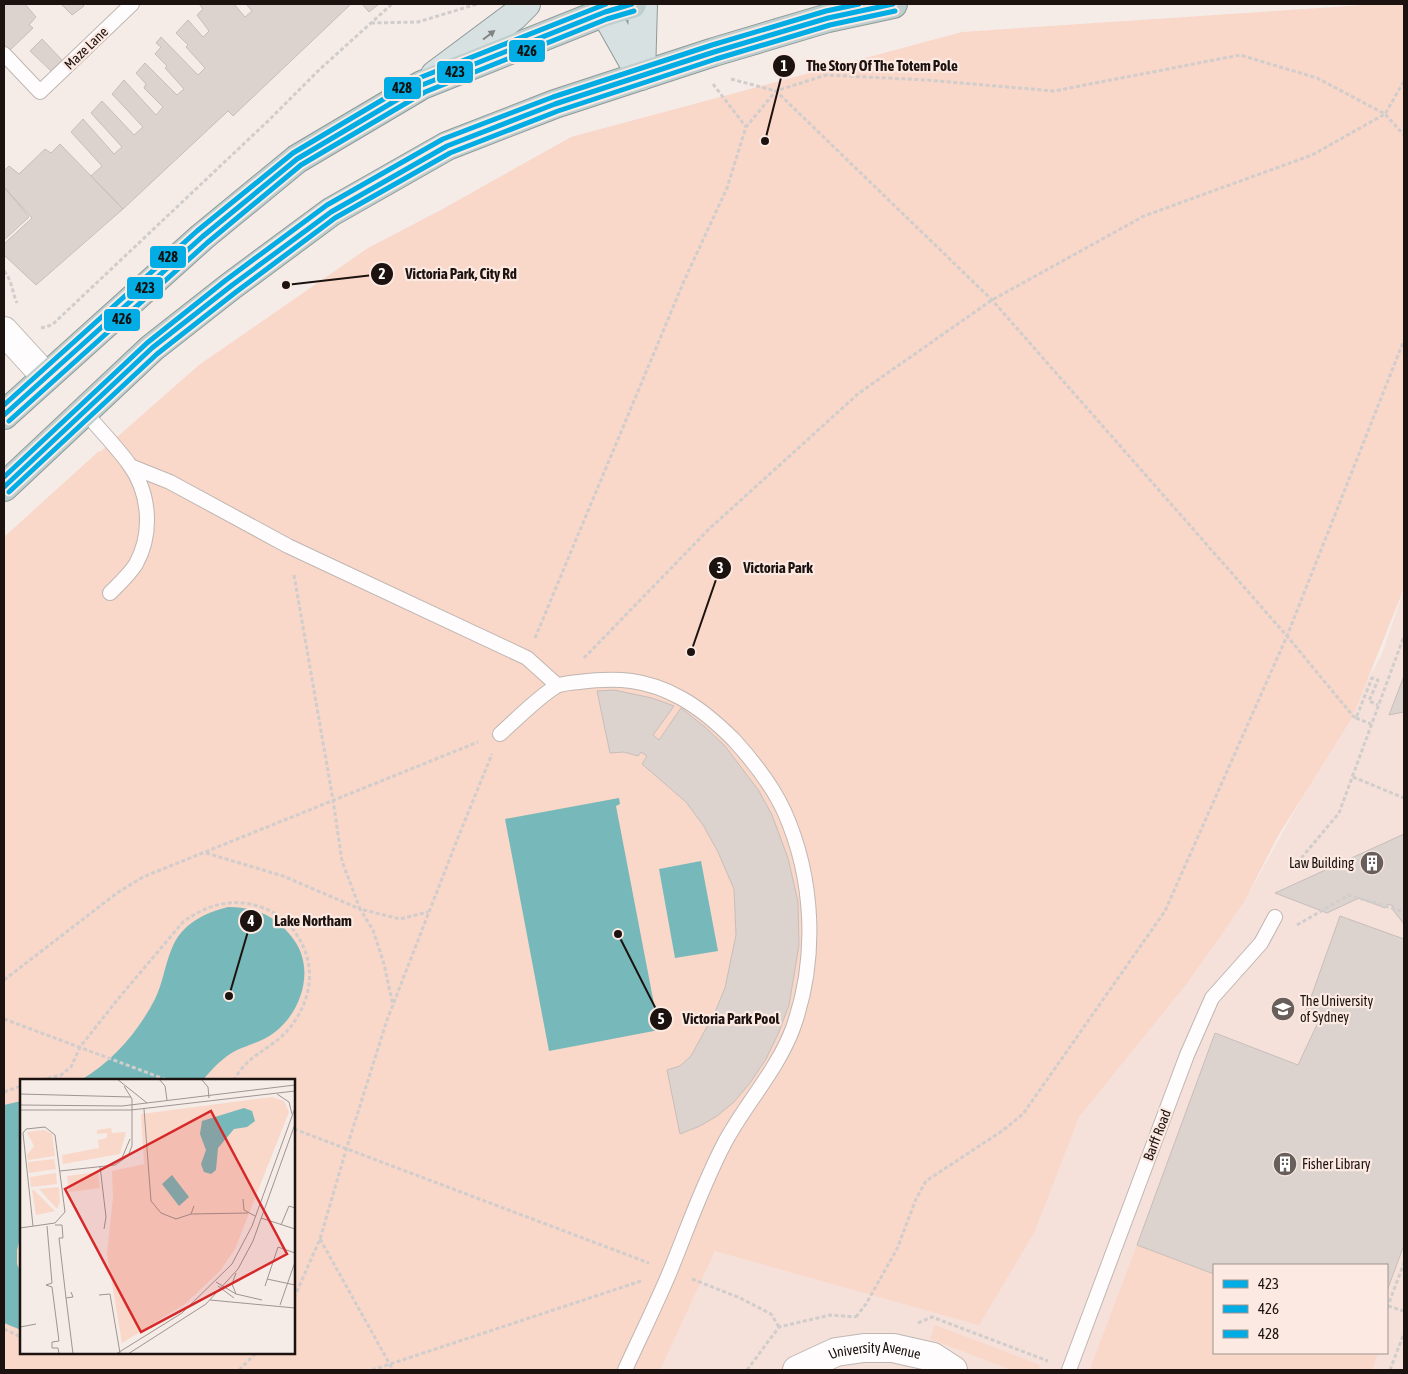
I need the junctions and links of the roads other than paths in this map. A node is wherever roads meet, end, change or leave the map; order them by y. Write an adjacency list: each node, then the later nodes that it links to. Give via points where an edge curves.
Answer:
1 (132, 4): 7 (lane, Maze Lane, via 40,92)
2 (526, 4): 9 (main road, one-way to 2)
3 (632, 4): 6 (highway)
4 (643, 4): 8 (main road)
5 (893, 4): 8 (highway, via 828,18)
6 (604, 8): 8 (main road); 9 (highway)
7 (4, 54)
8 (641, 76): 12 (highway, via 555,104 447,146 331,212 159,342)
9 (422, 86): 11 (highway, via 297,159 202,238)
10 (4, 331): 11 (street)
11 (46, 377): 13 (highway)
12 (84, 411): 14 (lane); 15 (highway)
13 (4, 415)
14 (130, 466): 16 (lane, via 146,501 146,536 135,565); 17 (lane, via 170,482 288,546 527,658)
15 (4, 487)
16 (110, 593)
17 (557, 685): 18 (lane); 20 (lane, via 605,679 633,680 667,690 695,705 722,728 748,755 783,809 798,846 809,906 810,944 793,1028 769,1076 724,1144)
18 (500, 734)
19 (1275, 917): 23 (lane, Barff Road, via 1261,943 1212,998 1187,1055)
20 (625, 1370)
21 (797, 1370): 22 (street, University Avenue, via 836,1352 864,1348 893,1348 933,1357)
22 (953, 1370)
23 (1069, 1370)

